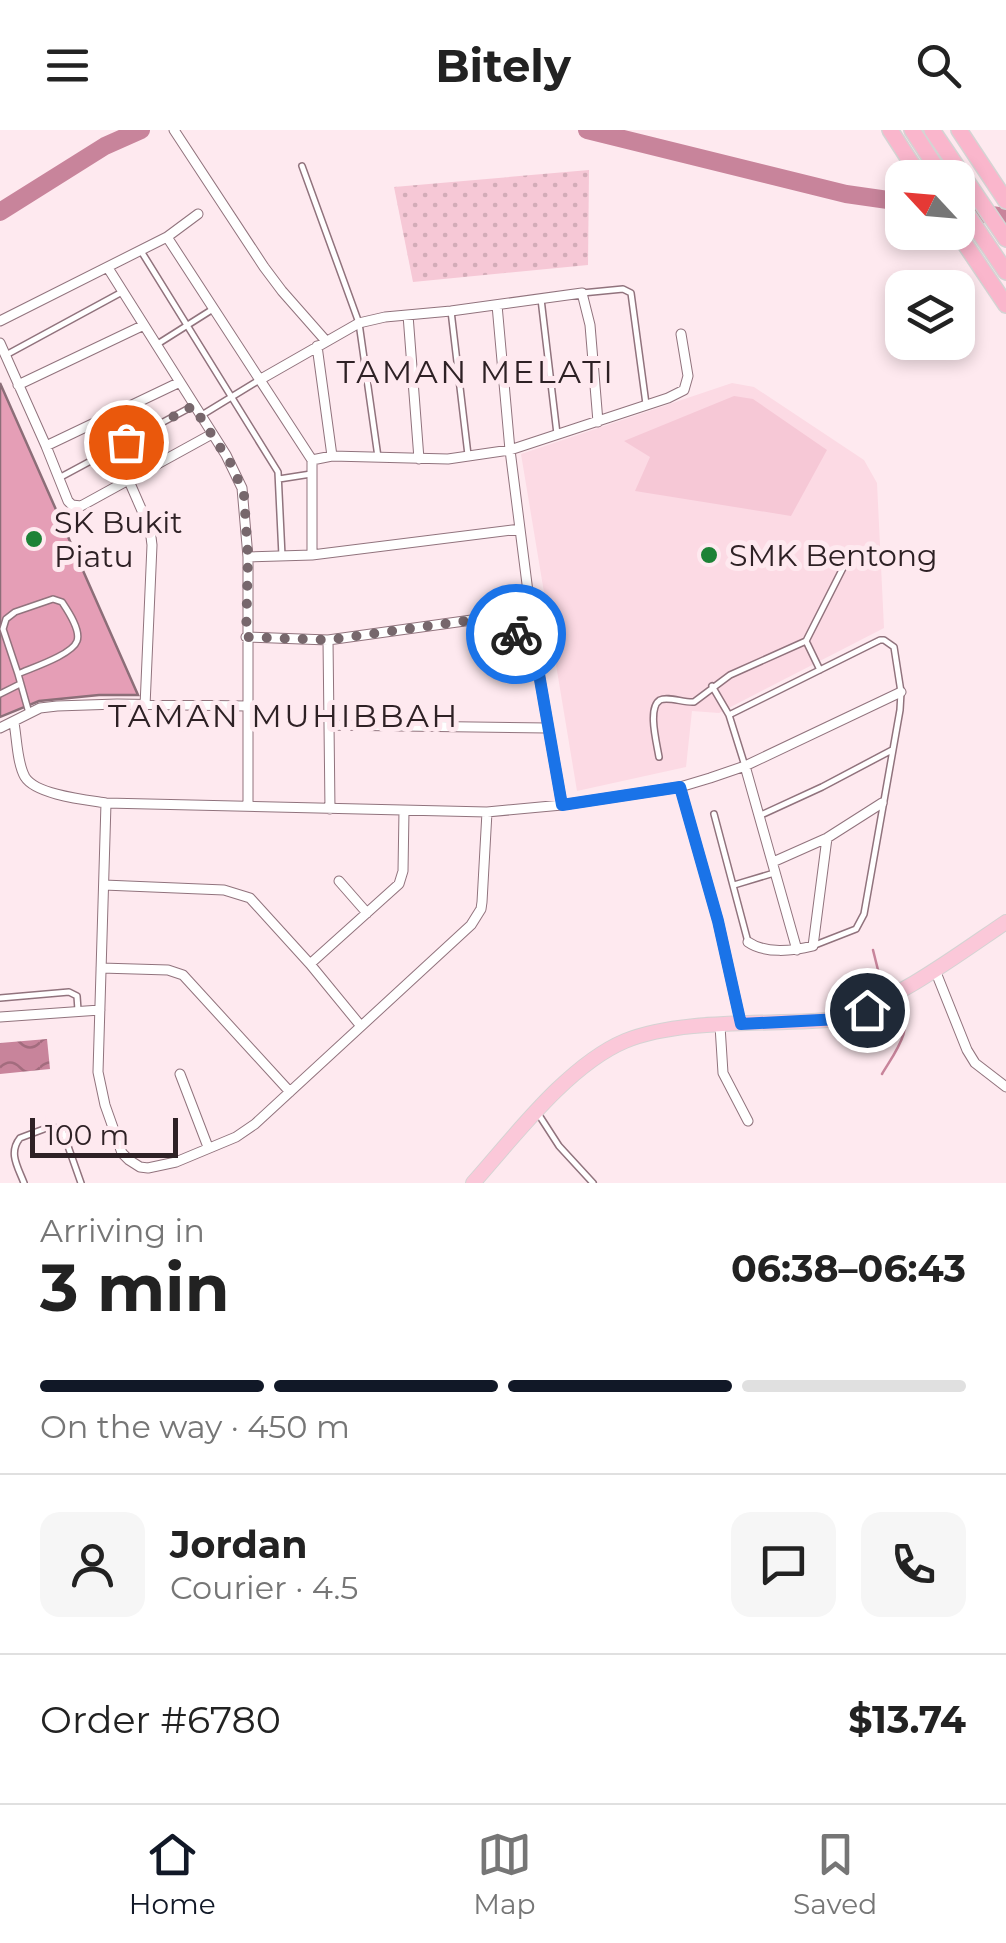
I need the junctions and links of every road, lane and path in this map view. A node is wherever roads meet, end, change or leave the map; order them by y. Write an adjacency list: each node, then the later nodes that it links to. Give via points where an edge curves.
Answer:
1 (890, 130): 6 (highway)
2 (175, 131): 32 (street)
3 (913, 131): 7 (highway)
4 (934, 132): 13 (highway)
5 (963, 136): 9 (highway)
6 (909, 160)
7 (931, 160)
8 (302, 166): 27 (lane)
9 (1006, 200)
10 (198, 214): 12 (street)
11 (975, 226): 17 (highway)
12 (167, 237): 15 (street); 23 (street)
13 (1006, 239)
14 (969, 250): 22 (highway)
15 (140, 251): 16 (street); 29 (lane)
16 (108, 268): 18 (street); 26 (street)
17 (1006, 272)
18 (122, 292): 28 (street); 34 (lane)
19 (582, 293): 20 (street); 39 (lane, via 632,293); 42 (street)
20 (541, 299): 21 (street); 44 (lane)
21 (497, 305): 24 (street); 46 (street)
22 (1006, 306)
23 (214, 308): 29 (lane); 35 (street)
24 (451, 311): 25 (street); 47 (lane)
25 (408, 315): 27 (street); 50 (street)
26 (0, 321)
27 (359, 323): 32 (street); 49 (lane)
28 (144, 325): 33 (street); 37 (street)
29 (186, 326): 33 (lane); 38 (lane)
30 (681, 334): 39 (street, via 684,390)
31 (0, 343): 34 (street)
32 (321, 344): 35 (street); 48 (street)
33 (156, 345): 36 (street)
34 (6, 355): 37 (street)
35 (261, 379): 38 (lane); 51 (street)
36 (178, 382): 40 (street); 45 (street)
37 (18, 385): 45 (street)
38 (232, 398): 41 (lane); 54 (lane)
39 (646, 404): 42 (street)
40 (193, 406): 41 (street); 53 (lane)
41 (200, 417): 43 (street)
42 (598, 422): 44 (street)
43 (212, 434): 55 (street); 59 (street, via 242,488)
44 (557, 434): 46 (street)
45 (46, 446): 53 (street)
46 (510, 450): 47 (street); 56 (street)
47 (468, 455): 50 (street)
48 (332, 456): 49 (street); 51 (street)
49 (378, 458): 50 (street)
50 (419, 459)
51 (312, 460): 52 (street)
52 (312, 474): 54 (lane); 57 (street)
53 (59, 478): 55 (street, via 68,501 81,506)
54 (279, 479): 58 (lane)
55 (128, 480): 71 (street, via 152,546)
56 (520, 529): 57 (street); 64 (street)
57 (312, 555): 58 (street)
58 (282, 556): 59 (street)
59 (248, 557): 61 (street)
60 (845, 564): 63 (lane)
61 (246, 637): 62 (street); 72 (street)
62 (328, 640): 64 (street, via 486,618 508,626); 76 (street)
63 (806, 641): 65 (lane); 68 (lane)
64 (536, 657): 78 (street)
65 (820, 670): 69 (lane, via 884,640 894,647); 74 (lane)
66 (18, 674): 66 (lane, via 75,645 78,633 58,600 15,612 4,623); 67 (lane)
67 (20, 684): 70 (lane); 73 (lane)
68 (712, 686): 74 (lane); 80 (lane, via 694,702 658,702 652,712)
69 (901, 692): 79 (lane); 81 (street)
70 (0, 694)
71 (145, 706): 72 (street); 73 (street, via 57,706)
72 (247, 706): 86 (street)
73 (29, 713): 75 (street)
74 (729, 715): 81 (lane)
75 (14, 723): 77 (street); 84 (street, via 30,783)
76 (330, 725): 78 (street); 87 (street)
77 (0, 728)
78 (547, 728): 85 (street)
79 (892, 750): 83 (lane); 91 (lane)
80 (659, 757)
81 (746, 766): 82 (street); 91 (street)
82 (680, 787): 85 (street); 109 (street)
83 (882, 803): 92 (street); 100 (lane, via 860,923)
84 (106, 804): 86 (street); 96 (street)
85 (562, 805): 89 (street)
86 (248, 806): 87 (street)
87 (330, 809): 88 (street)
88 (404, 811): 89 (street); 97 (street, via 401,878)
89 (487, 812): 110 (street, via 477,916)
90 (714, 814): 95 (lane)
91 (761, 815): 93 (street)
92 (827, 838): 93 (street); 100 (street)
93 (774, 867): 95 (lane); 101 (street)
94 (339, 881): 97 (street)
95 (734, 885): 99 (lane)
96 (104, 886): 102 (street, via 240,894); 103 (street)
97 (367, 913): 102 (street)
98 (1006, 922): 104 (main road)
99 (748, 942): 101 (street)
100 (812, 946): 101 (street)
101 (797, 950)
102 (310, 964): 110 (street)
103 (101, 968): 106 (street); 114 (street, via 182,975)
104 (935, 970): 109 (main road, via 840,1019); 113 (street, via 975,1062)
105 (0, 998): 107 (lane, via 68,992 76,996)
106 (100, 1010): 107 (street); 117 (street, via 99,1083 122,1153 148,1168)
107 (78, 1012): 108 (street)
108 (0, 1017)
109 (741, 1024): 111 (main road)
110 (360, 1025): 114 (street)
111 (720, 1026): 115 (main road, via 627,1041 592,1060); 116 (street, via 723,1073)
112 (180, 1074): 117 (street)
113 (1006, 1087)
114 (290, 1092): 117 (street, via 244,1132)
115 (537, 1112): 120 (main road); 121 (lane)
116 (748, 1121)
117 (208, 1147)
118 (24, 1183): 119 (lane, via 13,1154 17,1142 52,1126 63,1132)
119 (81, 1183)
120 (473, 1183)
121 (592, 1183)

